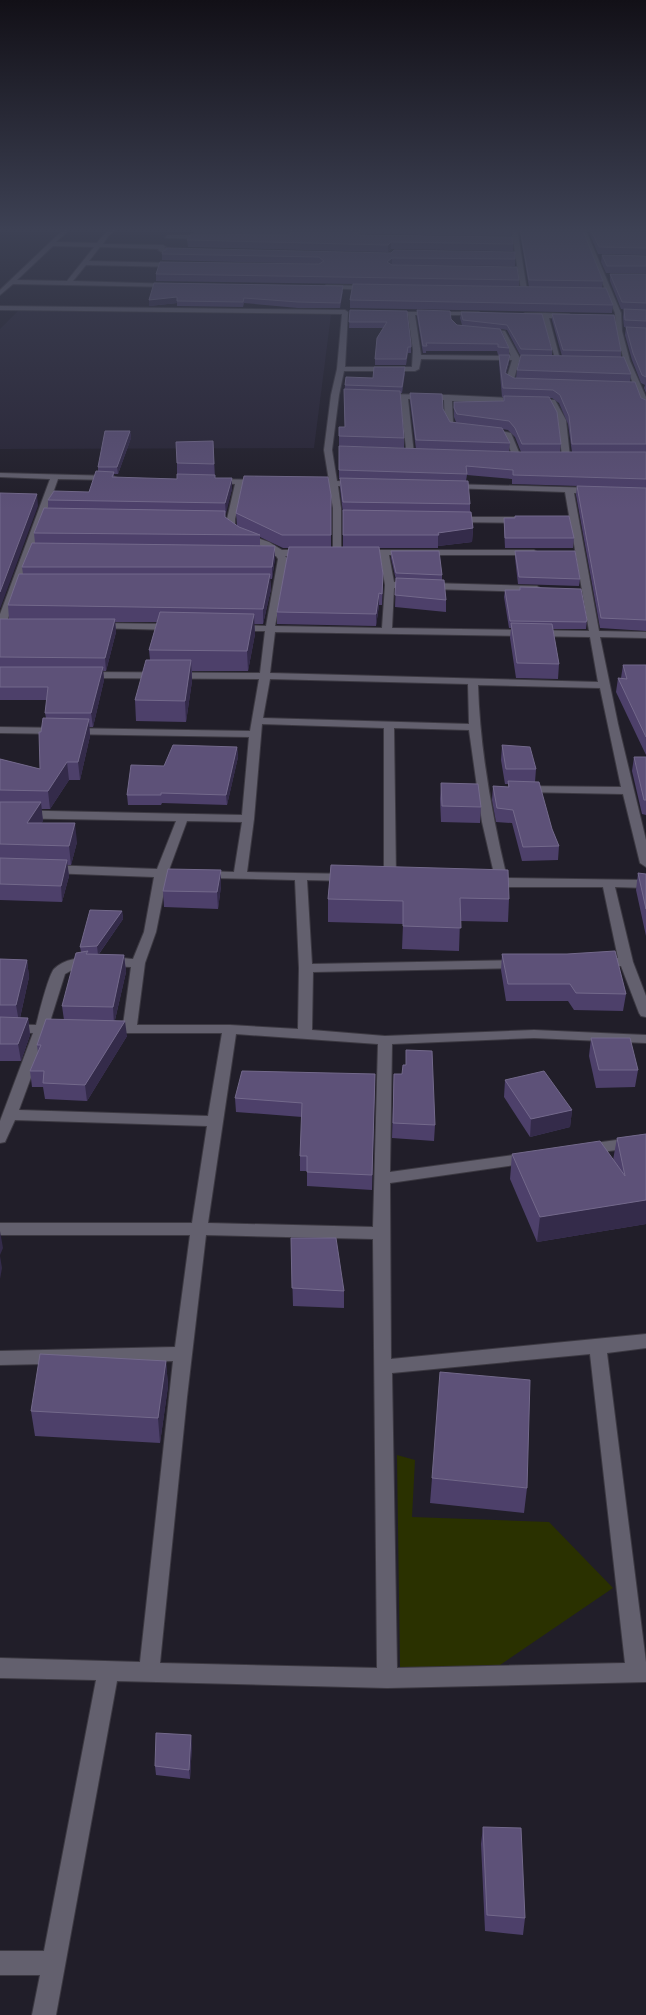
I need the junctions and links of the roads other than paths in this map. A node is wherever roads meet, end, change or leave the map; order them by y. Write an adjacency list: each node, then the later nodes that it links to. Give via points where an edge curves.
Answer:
1 (344, 322): 14 (street)
2 (412, 322): 8 (street)
3 (546, 322): 11 (street, via 554,358)
4 (619, 322): 6 (street)
5 (472, 330): 9 (street, via 503,332)
6 (620, 331): 7 (street); 13 (street)
7 (628, 331)
8 (417, 356): 9 (street); 14 (street, via 414,369)
9 (516, 358): 10 (street); 15 (street, via 510,380)
10 (525, 358)
11 (568, 359)
12 (618, 360): 13 (street)
13 (628, 361): 17 (street)
14 (341, 369): 18 (street)
15 (529, 384)
16 (630, 386): 17 (street)
17 (640, 386): 23 (street)
18 (335, 395): 19 (street); 24 (street)
19 (345, 395)
20 (375, 396): 21 (street)
21 (404, 397): 22 (street); 26 (street, via 406,454)
22 (448, 397): 28 (street, via 449,423 458,429 499,431 508,435); 30 (street, via 552,402 562,420 570,457)
23 (646, 406)
24 (328, 450): 25 (street); 38 (street)
25 (337, 451)
26 (420, 454)
27 (507, 456): 28 (street)
28 (517, 457): 29 (street)
29 (527, 457)
30 (556, 457)
31 (0, 475): 32 (street)
32 (55, 476): 33 (street); 54 (street, via 34,550)
33 (123, 478)
34 (201, 480): 35 (street)
35 (240, 482): 36 (street); 50 (street, via 226,518 234,531)
36 (268, 482)
37 (304, 483): 38 (street)
38 (332, 483): 39 (street); 43 (street)
39 (372, 484)
40 (441, 486): 41 (street)
41 (569, 490): 42 (street); 60 (street, via 574,553)
42 (607, 491)
43 (336, 518): 44 (street); 47 (street)
44 (346, 518)
45 (445, 520): 46 (street)
46 (534, 520)
47 (327, 552): 48 (street); 50 (street)
48 (384, 552): 51 (street); 52 (street)
49 (250, 553): 50 (street)
50 (279, 553): 58 (street, via 283,558 273,584)
51 (540, 553)
52 (390, 585): 53 (street); 59 (street)
53 (547, 590)
54 (3, 625)
55 (91, 626): 56 (street)
56 (180, 627)
57 (230, 628): 58 (street)
58 (270, 628): 59 (street); 63 (street)
59 (387, 630): 60 (street)
60 (594, 635): 61 (street); 65 (street)
61 (646, 635)
62 (78, 676): 63 (street)
63 (265, 676): 64 (street); 66 (street)
64 (474, 681): 65 (street); 68 (street)
65 (605, 685): 72 (street)
66 (257, 721): 67 (street); 70 (street)
67 (389, 725): 68 (street); 82 (street)
68 (474, 727): 84 (street, via 489,789 488,822)
69 (0, 730): 70 (street)
70 (255, 734): 75 (street)
71 (512, 789): 72 (street)
72 (626, 791): 76 (street)
73 (0, 814): 74 (street)
74 (182, 817): 75 (street); 78 (street)
75 (248, 819): 79 (street)
76 (646, 863)
77 (38, 869): 78 (street)
78 (161, 874): 79 (street); 87 (street, via 150,932)
79 (240, 876): 80 (street)
80 (301, 877): 81 (street); 91 (street)
81 (360, 878)
82 (390, 878)
83 (474, 882): 84 (street)
84 (502, 883): 85 (street)
85 (608, 883): 86 (street); 89 (street)
86 (646, 884)
87 (138, 962): 95 (street, via 88,962 63,968 56,978); 98 (street)
88 (587, 962): 89 (street)
89 (626, 962): 92 (street)
90 (539, 963): 91 (street)
91 (306, 968): 99 (street)
92 (646, 1013)
93 (0, 1028): 95 (street)
94 (230, 1029): 98 (street); 99 (street); 103 (street)
95 (41, 1030): 96 (street); 102 (street)
96 (70, 1030)
97 (90, 1030): 98 (street)
98 (129, 1030)
99 (305, 1034): 101 (street)
100 (646, 1038): 101 (street, via 534,1034)
101 (385, 1040): 108 (street)
102 (10, 1115): 103 (street); 104 (street)
103 (215, 1121): 110 (street)
104 (0, 1138)
105 (646, 1141): 106 (street)
106 (568, 1152)
107 (539, 1156): 108 (street)
108 (384, 1178): 111 (street)
109 (0, 1229): 110 (street)
110 (197, 1229): 111 (street); 114 (street)
111 (381, 1233): 116 (street)
112 (646, 1341): 113 (street)
113 (598, 1347): 116 (street); 119 (street)
114 (181, 1354): 115 (street); 120 (street)
115 (0, 1358)
116 (382, 1367): 121 (street)
117 (0, 1668): 118 (street)
118 (108, 1671): 120 (street); 123 (street)
119 (641, 1672): 121 (street)
120 (149, 1674): 121 (street)
121 (387, 1678)
122 (0, 1963): 123 (street)
123 (52, 1963): 124 (street)
124 (44, 2015)

